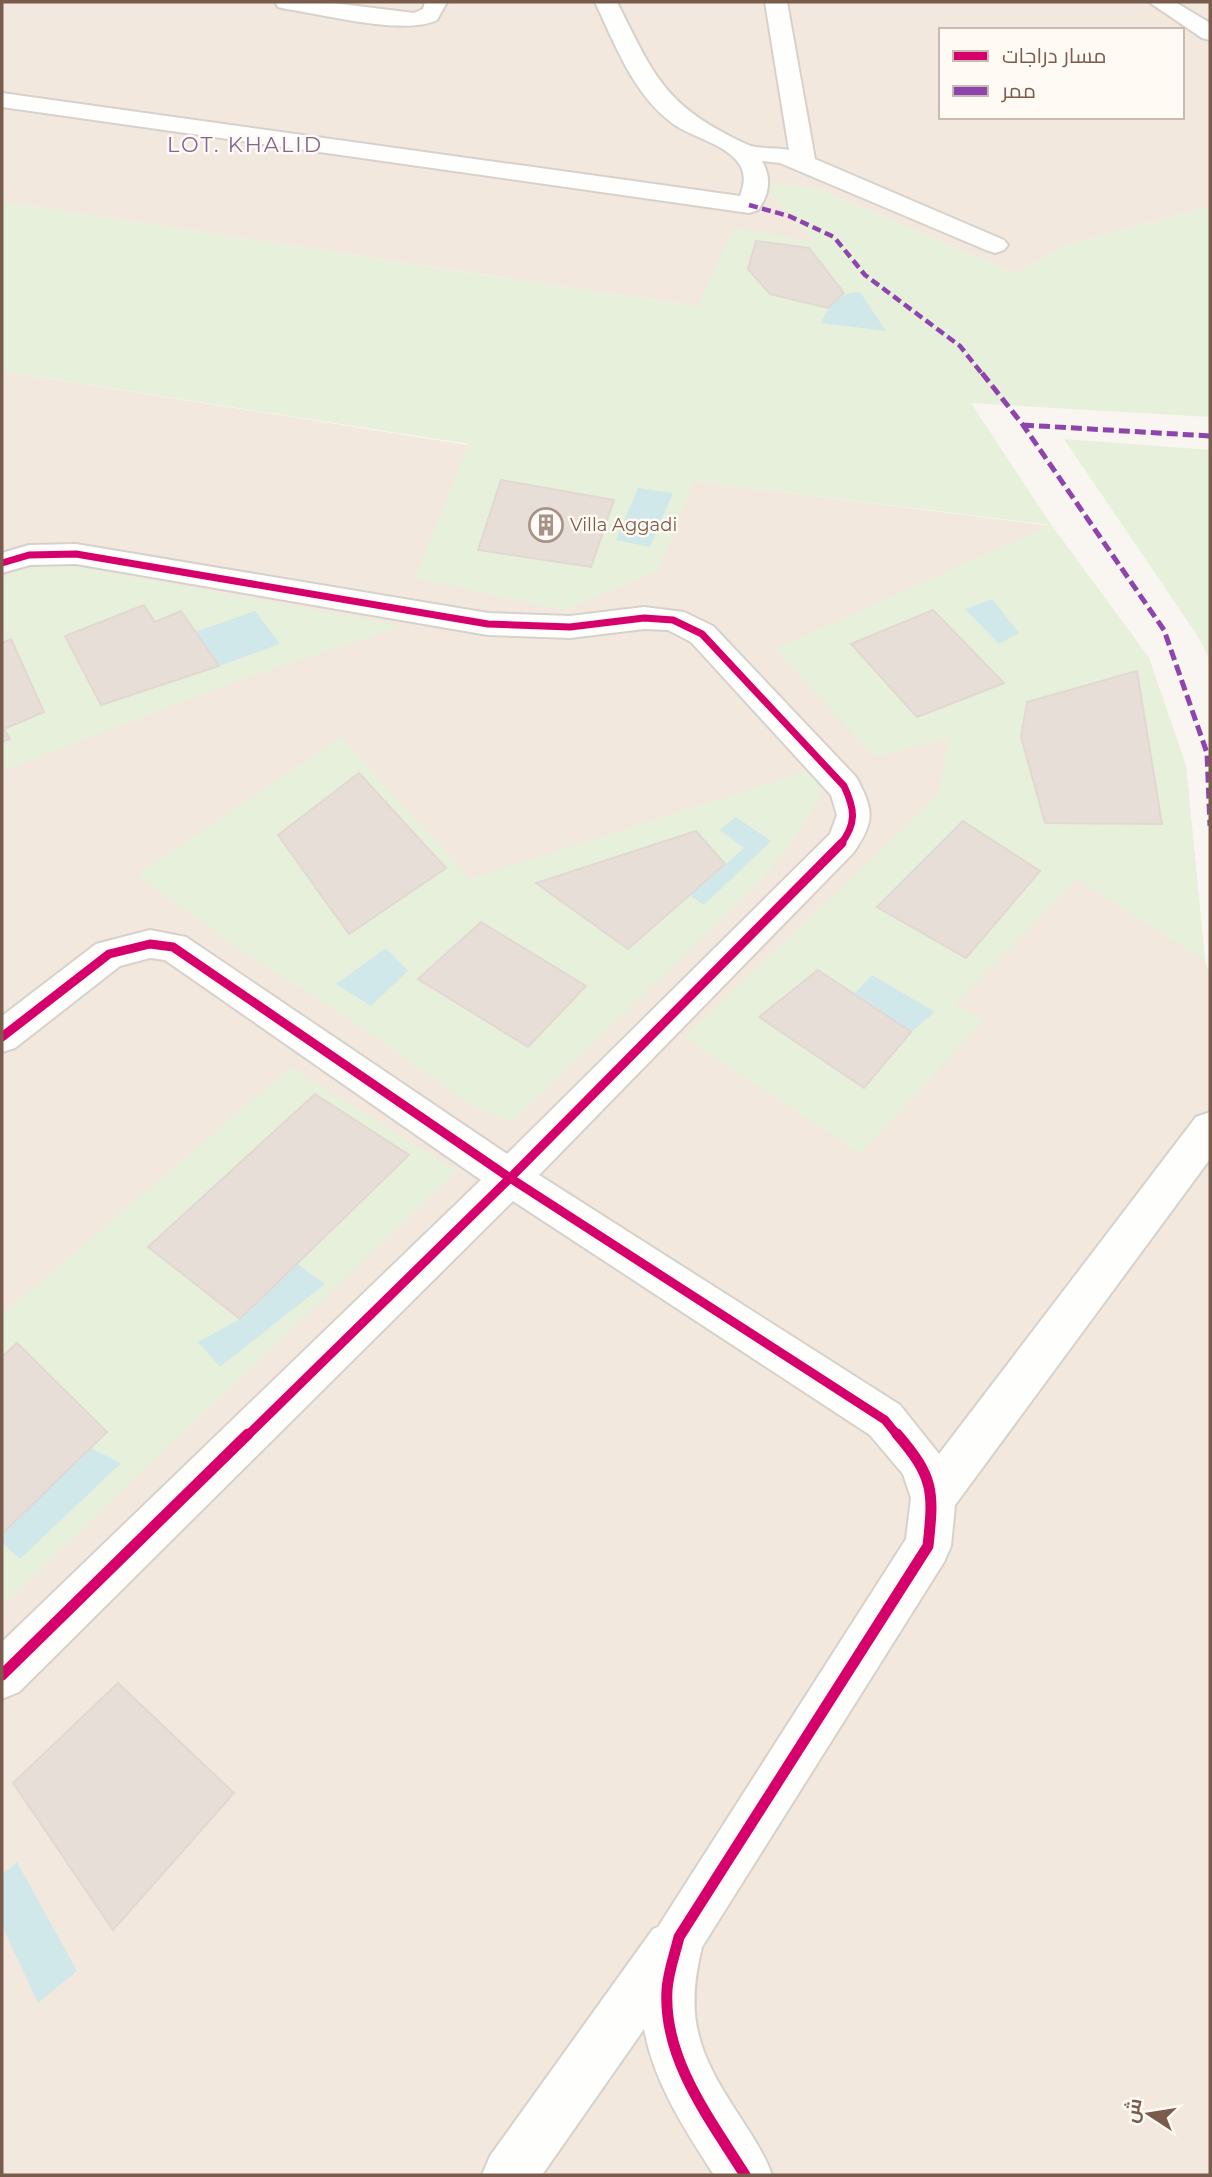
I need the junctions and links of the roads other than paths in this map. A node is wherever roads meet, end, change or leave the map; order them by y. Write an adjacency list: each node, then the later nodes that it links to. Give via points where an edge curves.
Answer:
1 (286, 2): 2 (street, via 410,20 430,15)
2 (436, 2)
3 (606, 2): 8 (street, via 656,94 680,117)
4 (776, 2): 9 (street)
5 (1160, 2): 6 (street)
6 (1210, 33)
7 (2, 100): 8 (street, via 749,205 757,181 752,165)
8 (740, 152): 9 (street, via 784,156)
9 (803, 163): 10 (street)
10 (995, 245)
11 (2, 563): 14 (street, via 29,555 76,554 488,624 570,627 644,618 673,620 702,634 844,786 855,808 854,827 842,843)
12 (2, 1037): 14 (street, via 109,954 150,944 173,947)
13 (1210, 1129): 15 (street)
14 (510, 1178): 15 (street, via 885,1420 921,1462); 16 (street)
15 (933, 1498): 17 (street, via 928,1546)
16 (2, 1675)
17 (679, 1937): 18 (street); 19 (street, via 667,1990 670,2034 686,2078)
18 (509, 2175)
19 (745, 2175)

